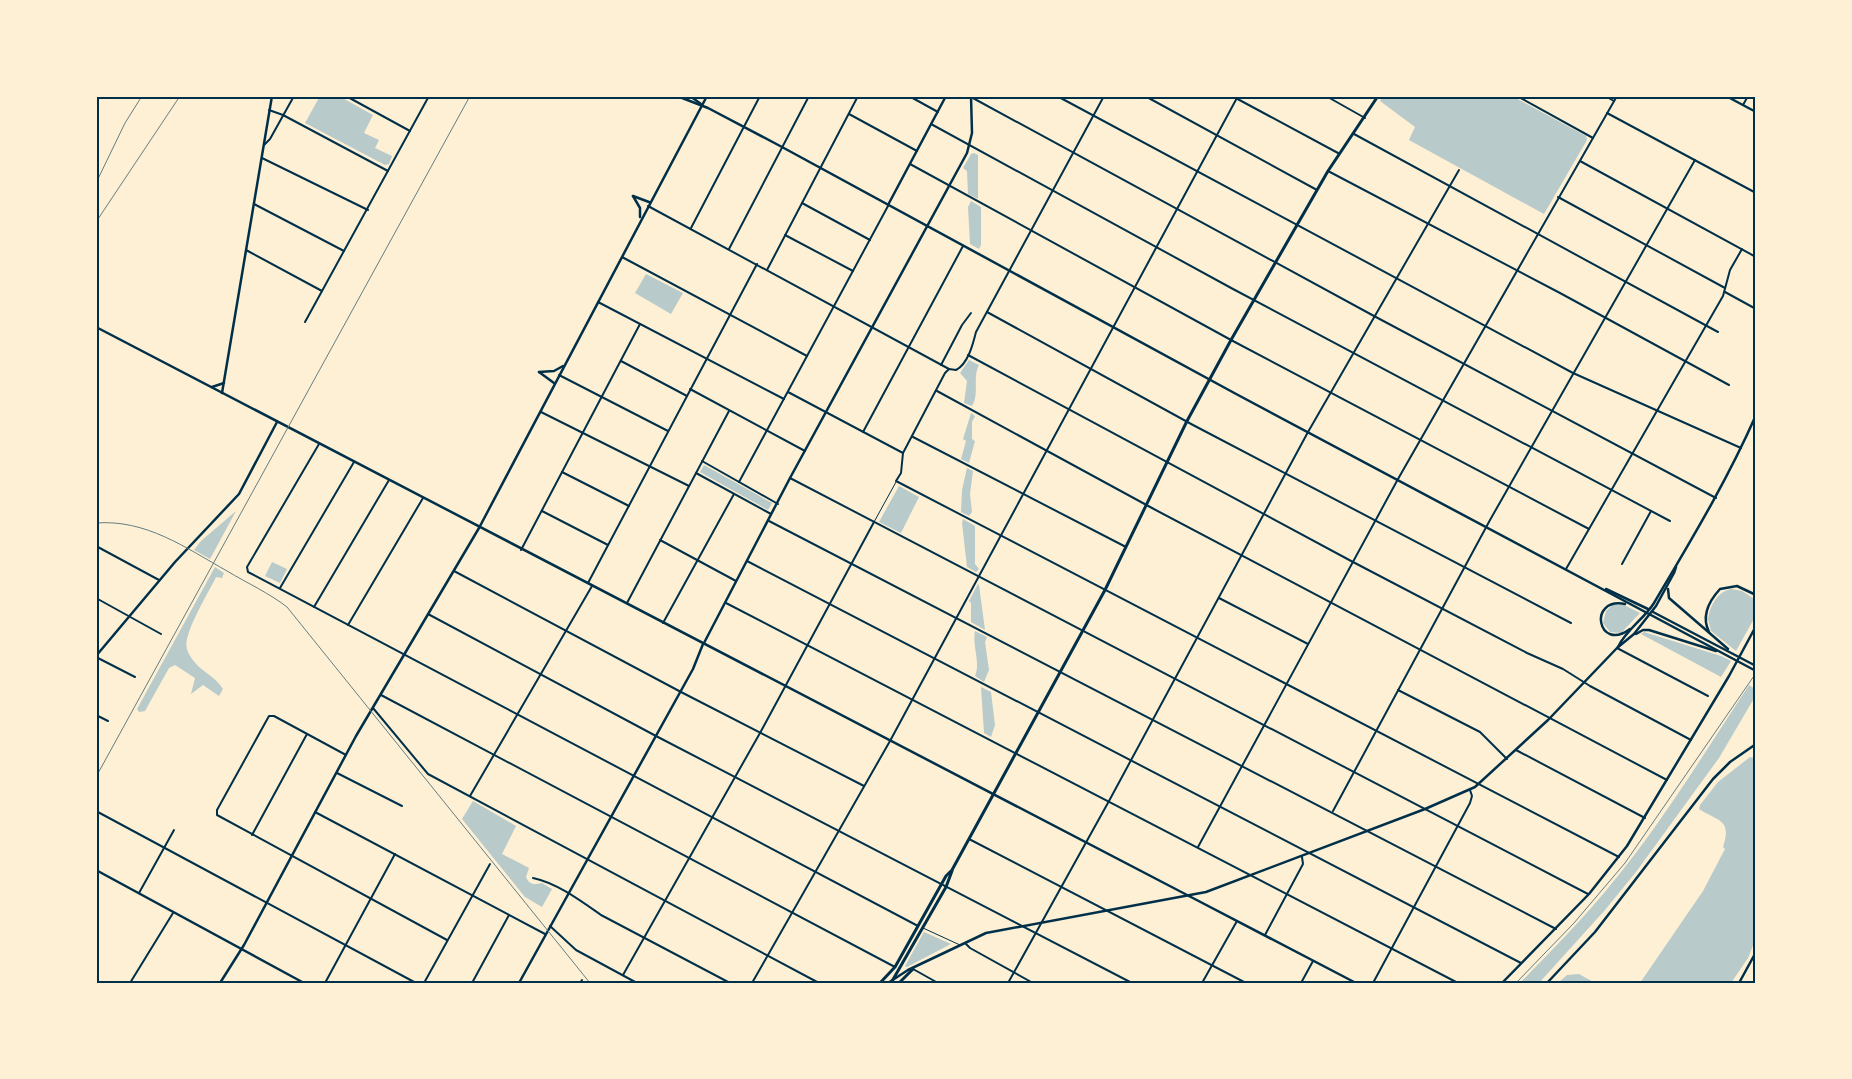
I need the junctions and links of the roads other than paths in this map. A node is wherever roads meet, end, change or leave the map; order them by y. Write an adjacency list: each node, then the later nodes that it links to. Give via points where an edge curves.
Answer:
1 (272, 96): 29 (main road)
2 (294, 96): 34 (street)
3 (346, 96): 39 (street)
4 (429, 96): 39 (street)
5 (677, 96): 27 (main road)
6 (690, 96): 27 (main road)
7 (707, 96): 27 (main road)
8 (760, 96): 38 (street)
9 (809, 96): 45 (street)
10 (858, 96): 33 (street)
11 (909, 96): 30 (street)
12 (946, 96): 30 (main road)
13 (1057, 96): 35 (street)
14 (1104, 96): 35 (street)
15 (1145, 96): 41 (street)
16 (1232, 96): 25 (street)
17 (1326, 96): 36 (street)
18 (1378, 96): 36 (main road)
19 (1517, 96): 42 (street)
20 (1605, 96): 26 (street)
21 (1617, 96): 26 (street)
22 (1726, 96): 28 (main road)
23 (1748, 96): 28 (street)
24 (970, 97): 44 (main road, via 972,128); 47 (street)
25 (1237, 97): 41 (street); 48 (street)
26 (1614, 101): 32 (street)
27 (702, 105): 38 (main road); 66 (main road)
28 (1743, 105): 31 (main road)
29 (269, 110): 34 (street); 43 (main road)
30 (938, 112): 37 (main road)
31 (1756, 112)
32 (1607, 113): 42 (street); 51 (street)
33 (849, 114): 46 (street); 53 (street)
34 (283, 115): 43 (street); 55 (street)
35 (1094, 116): 47 (street); 57 (street)
36 (1365, 118): 40 (main road)
37 (932, 124): 44 (street); 46 (main road)
38 (744, 128): 45 (main road); 75 (street)
39 (410, 131): 55 (street)
40 (1354, 134): 48 (main road); 59 (street)
41 (1217, 135): 57 (street); 60 (street)
42 (1593, 138): 50 (street)
43 (264, 145): 49 (main road)
44 (969, 146): 58 (main road); 61 (street)
45 (782, 148): 53 (main road); 83 (street)
46 (917, 151): 52 (main road)
47 (1074, 153): 61 (street); 69 (street)
48 (1340, 154): 56 (main road)
49 (262, 157): 65 (main road); 70 (street)
50 (1580, 160): 63 (street); 68 (street)
51 (1695, 160): 62 (street); 68 (street)
52 (910, 164): 58 (street); 67 (main road)
53 (820, 169): 64 (street); 67 (main road)
54 (1459, 170): 59 (street)
55 (388, 171): 70 (street)
56 (1328, 171): 60 (main road); 72 (street)
57 (1197, 172): 69 (street); 74 (street)
58 (949, 186): 73 (main road); 76 (street)
59 (1449, 186): 72 (street); 77 (street)
60 (1317, 190): 74 (main road)
61 (1053, 192): 76 (street); 82 (street)
62 (1756, 193)
63 (1558, 197): 77 (street); 80 (street)
64 (802, 203): 78 (street); 79 (street)
65 (254, 204): 85 (main road); 86 (street)
66 (648, 204): 71 (main road); 71 (main road, via 633,196 640,208); 75 (street)
67 (888, 206): 73 (main road); 79 (street)
68 (1668, 208): 80 (street); 84 (street)
69 (1176, 209): 82 (street); 89 (street)
70 (368, 210): 86 (street)
71 (640, 220): 88 (main road)
72 (1428, 224): 92 (street); 95 (street)
73 (926, 226): 81 (main road); 115 (main road)
74 (1296, 226): 89 (main road); 95 (street)
75 (690, 228): 83 (street)
76 (1032, 231): 94 (street); 97 (street)
77 (1537, 233): 92 (street); 96 (street)
78 (786, 235): 91 (street); 93 (street)
79 (870, 240): 93 (street)
80 (1646, 245): 96 (street); 98 (street)
81 (963, 246): 94 (main road); 119 (street)
82 (1156, 248): 97 (street); 101 (street)
83 (729, 249): 90 (street)
84 (1742, 249): 87 (street); 98 (street, via 1730,270)
85 (246, 250): 99 (street); 134 (main road)
86 (344, 251): 99 (street)
87 (1756, 256)
88 (621, 257): 102 (main road); 107 (street)
89 (1276, 263): 101 (main road); 108 (street)
90 (756, 264): 91 (street); 107 (street)
91 (766, 270): 103 (street)
92 (1517, 270): 109 (street); 114 (street)
93 (853, 271): 103 (street)
94 (1010, 272): 105 (street); 116 (main road)
95 (1395, 279): 108 (street); 114 (street)
96 (1626, 281): 109 (street); 112 (street)
97 (1134, 287): 116 (street); 118 (street)
98 (1725, 288): 100 (street)
99 (322, 291): 110 (street)
100 (1725, 292): 104 (street); 112 (street)
101 (1254, 300): 118 (main road); 120 (street)
102 (597, 302): 111 (street); 128 (main road)
103 (834, 306): 115 (street); 122 (street)
104 (1756, 309)
105 (987, 312): 121 (street); 130 (street)
106 (971, 313): 127 (street)
107 (730, 315): 122 (street); 123 (street)
108 (1374, 316): 120 (street); 126 (street)
109 (1605, 317): 125 (street); 131 (street)
110 (305, 322)
111 (640, 324): 123 (street); 124 (street)
112 (1707, 325): 117 (street); 125 (street)
113 (96, 327): 137 (main road)
114 (1485, 327): 126 (street); 131 (street)
115 (872, 328): 119 (street); 152 (main road)
116 (1112, 328): 130 (street); 133 (main road)
117 (1718, 332)
118 (1231, 340): 133 (main road); 142 (street)
119 (909, 347): 127 (street); 158 (street)
120 (1354, 353): 142 (street); 146 (street)
121 (968, 355): 129 (street, via 960,368); 148 (street)
122 (808, 356): 140 (street)
123 (706, 358): 138 (street); 145 (street)
124 (621, 361): 143 (street); 144 (street)
125 (1686, 362): 136 (street); 150 (street)
126 (1464, 364): 146 (street); 149 (street)
127 (941, 365): 129 (street)
128 (563, 366): 132 (main road); 135 (main road, via 554,371 539,372)
129 (949, 369): 139 (street)
130 (1090, 369): 148 (street); 154 (street)
131 (1573, 374): 149 (street); 150 (street)
132 (559, 375): 135 (main road); 143 (street)
133 (1209, 380): 154 (main road); 159 (main road)
134 (224, 383): 137 (main road); 141 (main road)
135 (554, 383): 151 (main road)
136 (1729, 385)
137 (210, 387): 141 (main road)
138 (690, 389): 144 (street); 147 (street)
139 (936, 390): 161 (street); 167 (street)
140 (788, 392): 145 (street); 152 (street)
141 (222, 393): 155 (main road)
142 (1331, 393): 159 (street); 162 (street)
143 (602, 396): 156 (street); 160 (street)
144 (687, 396): 156 (street)
145 (784, 399): 157 (street)
146 (1443, 400): 162 (street); 164 (street)
147 (729, 410): 157 (street); 170 (street)
148 (1068, 410): 167 (street); 172 (street)
149 (1552, 410): 164 (street); 169 (street)
150 (1657, 410): 165 (street); 169 (street)
151 (539, 411): 160 (street); 201 (main road)
152 (826, 412): 158 (street); 166 (main road)
153 (1756, 415): 165 (main road)
154 (1187, 421): 172 (main road); 176 (street)
155 (278, 422): 163 (main road); 220 (main road, via 239,494)
156 (668, 431): 173 (street)
157 (767, 431): 166 (street); 181 (street)
158 (864, 432): 168 (street)
159 (1308, 432): 176 (street); 178 (main road)
160 (583, 433): 173 (street); 174 (street)
161 (912, 436): 168 (street); 186 (street)
162 (1421, 440): 178 (street); 183 (street)
163 (319, 444): 171 (main road); 225 (street, via 247,570)
164 (1531, 446): 183 (street); 184 (street)
165 (1741, 448): 188 (main road)
166 (805, 451): 177 (main road)
167 (1046, 451): 186 (street); 190 (street)
168 (903, 453): 180 (street, via 901,473)
169 (1632, 454): 184 (street); 188 (street)
170 (702, 461): 175 (street); 181 (street)
171 (354, 462): 179 (main road); 225 (street)
172 (1167, 463): 190 (main road); 194 (street)
173 (649, 467): 182 (street); 191 (street)
174 (562, 472): 191 (street); 193 (street)
175 (696, 473): 182 (street); 185 (street)
176 (1286, 473): 194 (street); 196 (street)
177 (790, 478): 189 (main road); 199 (street)
178 (1398, 479): 196 (street); 200 (main road)
179 (389, 480): 187 (main road); 236 (street)
180 (896, 481): 199 (street); 203 (street)
181 (740, 482): 189 (street)
182 (689, 486): 204 (street)
183 (1508, 486): 200 (street); 202 (street)
184 (1612, 489): 192 (street); 202 (street)
185 (734, 494): 195 (street); 210 (street)
186 (1023, 494): 203 (street); 207 (street)
187 (423, 498): 201 (main road); 244 (street)
188 (1716, 498): 216 (main road)
189 (778, 504): 195 (main road)
190 (1147, 505): 207 (main road); 209 (street)
191 (629, 506): 205 (street)
192 (1652, 510): 197 (street); 214 (street)
193 (542, 511): 205 (street); 208 (street)
194 (1264, 514): 209 (street); 212 (street)
195 (772, 515): 198 (main road)
196 (1375, 520): 212 (street); 215 (street)
197 (1670, 520)
198 (769, 521): 211 (main road); 213 (street)
199 (874, 522): 213 (street); 219 (street)
200 (1486, 526): 215 (street); 217 (main road)
201 (479, 528): 208 (main road); 218 (main road)
202 (1589, 529): 217 (street)
203 (1000, 535): 219 (street); 227 (street)
204 (660, 540): 210 (street); 233 (street)
205 (608, 545): 222 (street)
206 (96, 546): 220 (street)
207 (1126, 547): 227 (main road)
208 (522, 550): 222 (main road)
209 (1242, 554): 230 (street); 232 (street)
210 (698, 560): 221 (street); 241 (street)
211 (747, 561): 221 (main road); 234 (street)
212 (1353, 562): 232 (street); 237 (street)
213 (851, 563): 234 (street); 240 (street)
214 (1622, 564)
215 (1464, 567): 237 (street); 242 (street)
216 (1676, 567): 223 (main road); 243 (main road)
217 (1566, 569): 226 (main road)
218 (454, 571): 238 (main road); 246 (street)
219 (978, 577): 240 (street); 247 (street)
220 (159, 580): 239 (main road)
221 (736, 581): 231 (main road)
222 (588, 584): 224 (main road)
223 (1669, 585): 249 (main road, via 1669,598); 251 (main road)
224 (592, 586): 233 (main road); 246 (street)
225 (280, 588): 236 (street)
226 (1603, 588): 235 (main road); 258 (main road)
227 (1105, 590): 247 (main road); 250 (street)
228 (1756, 595): 249 (main road, via 1737,586 1720,589 1706,615 1706,626)
229 (96, 598): 239 (street)
230 (1218, 598): 250 (street); 253 (street)
231 (724, 602): 252 (main road); 254 (street)
232 (1331, 602): 253 (street); 256 (street)
233 (626, 604): 241 (main road)
234 (829, 604): 254 (street); 261 (street)
235 (1628, 604): 243 (main road, via 1614,603 1606,607 1601,619 1603,629 1618,635); 259 (main road)
236 (314, 607): 244 (street)
237 (1441, 608): 256 (street); 269 (street, via 1563,669)
238 (428, 614): 257 (main road); 265 (street)
239 (129, 616): 248 (street); 260 (main road)
240 (956, 618): 261 (street); 263 (street)
241 (664, 624): 252 (main road)
242 (1571, 624)
243 (1637, 624): 255 (main road)
244 (348, 625): 257 (street)
245 (1756, 626): 288 (main road)
246 (566, 631): 265 (street); 272 (street)
247 (1083, 631): 263 (main road); 267 (street)
248 (161, 634)
249 (1712, 635): 258 (main road)
250 (1196, 638): 267 (street); 268 (street)
251 (1631, 638): 255 (main road); 259 (main road, via 1640,631 1649,630)
252 (703, 644): 270 (main road); 272 (main road)
253 (1308, 644): 268 (street)
254 (807, 646): 270 (street); 275 (street)
255 (1617, 648): 269 (main road); 274 (street)
256 (1419, 649): 271 (street); 280 (street)
257 (404, 654): 273 (main road); 279 (street)
258 (1732, 654): 262 (main road)
259 (1726, 655): 264 (main road)
260 (96, 656): 266 (street)
261 (934, 658): 275 (street); 277 (street)
262 (1756, 666)
263 (1061, 671): 277 (main road); 281 (street)
264 (1756, 671)
265 (541, 674): 279 (street); 287 (street)
266 (135, 677)
267 (1175, 679): 281 (street); 283 (street)
268 (1286, 684): 283 (street); 284 (street)
269 (1585, 684): 280 (main road); 288 (street)
270 (785, 686): 285 (street); 289 (main road)
271 (1398, 690): 284 (street); 295 (street, via 1480,732)
272 (681, 692): 285 (street); 287 (main road)
273 (380, 695): 276 (main road); 294 (street)
274 (1708, 696)
275 (912, 700): 289 (street); 292 (street)
276 (373, 708): 293 (main road); 307 (street, via 428,774)
277 (1039, 713): 292 (main road); 296 (street)
278 (96, 714): 282 (street)
279 (517, 716): 294 (street); 301 (street)
280 (1550, 718): 291 (main road); 302 (street)
281 (1154, 719): 296 (street); 297 (street)
282 (108, 721)
283 (1264, 725): 297 (street); 298 (street)
284 (1376, 731): 298 (street); 303 (street)
285 (760, 733): 300 (street); 304 (street)
286 (307, 734): 293 (street); 322 (street); 322 (street, via 274,716 268,716 217,813)
287 (656, 736): 300 (street); 301 (main road)
288 (1691, 740): 302 (main road)
289 (890, 741): 304 (street); 306 (main road)
290 (1756, 744): 410 (main road, via 1713,779 1595,932)
291 (1516, 750): 295 (main road); 317 (street)
292 (1016, 753): 306 (main road); 308 (street)
293 (346, 755): 299 (main road)
294 (493, 756): 307 (street); 315 (street)
295 (1507, 759): 303 (main road)
296 (1131, 760): 308 (street); 310 (street)
297 (1243, 766): 310 (street); 314 (street)
298 (1353, 771): 311 (street); 314 (street)
299 (337, 772): 309 (street); 313 (main road)
300 (735, 776): 316 (street); 320 (street)
301 (634, 777): 315 (main road); 316 (street)
302 (1668, 780): 317 (main road)
303 (1480, 784): 305 (main road); 331 (street)
304 (864, 786): 320 (street)
305 (1469, 790): 311 (main road); 318 (street, via 1471,801)
306 (994, 795): 323 (main road); 324 (main road)
307 (470, 796): 332 (street)
308 (1109, 801): 324 (street); 325 (street)
309 (402, 806)
310 (1220, 807): 325 (street); 328 (street)
311 (1425, 809): 318 (street); 321 (main road)
312 (96, 811): 326 (street)
313 (315, 812): 327 (street); 329 (main road)
314 (1332, 812): 321 (street)
315 (610, 818): 332 (main road); 333 (street)
316 (711, 818): 333 (street); 338 (street)
317 (1645, 818): 331 (main road)
318 (1458, 826): 335 (street); 347 (street)
319 (174, 830): 326 (street)
320 (838, 831): 338 (street); 341 (street)
321 (1368, 832): 328 (main road); 335 (street)
322 (252, 834): 329 (street)
323 (969, 839): 337 (main road); 343 (street)
324 (1086, 843): 343 (street); 349 (main road)
325 (1198, 847): 339 (street)
326 (164, 848): 344 (street); 352 (street)
327 (395, 854): 348 (street); 350 (street)
328 (1310, 854): 330 (main road); 353 (street)
329 (291, 856): 350 (street); 352 (main road)
330 (1302, 857): 339 (main road); 346 (street, via 1303,864)
331 (1619, 857): 347 (main road)
332 (587, 858): 345 (main road); 351 (street)
333 (688, 859): 351 (street); 356 (street)
334 (490, 864): 348 (street)
335 (1436, 866): 353 (street); 363 (street)
336 (96, 870): 344 (main road)
337 (952, 870): 341 (main road); 342 (main road)
338 (815, 873): 356 (street); 362 (street)
339 (1253, 876): 346 (street); 349 (main road)
340 (533, 878): 345 (street)
341 (941, 884): 342 (street); 362 (main road)
342 (946, 887): 361 (street); 362 (main road)
343 (1061, 887): 354 (street); 359 (street)
344 (139, 893): 355 (main road)
345 (568, 894): 360 (main road); 367 (street)
346 (1287, 894): 366 (street); 372 (street)
347 (1589, 894): 363 (main road)
348 (472, 895): 357 (street); 368 (street)
349 (1189, 896): 354 (main road); 358 (main road)
350 (371, 899): 368 (street); 370 (street)
351 (665, 900): 367 (street); 375 (street)
352 (266, 902): 370 (street); 373 (main road)
353 (1414, 908): 372 (street); 377 (street)
354 (1108, 911): 359 (main road); 378 (street)
355 (173, 912): 373 (main road); 384 (street)
356 (792, 913): 375 (street); 379 (street)
357 (509, 914): 364 (street); 390 (street)
358 (1237, 921): 366 (main road); 378 (street)
359 (1042, 922): 361 (main road); 365 (street)
360 (550, 926): 364 (main road); 382 (street, via 576,950)
361 (1021, 926): 365 (street); 369 (main road, via 986,933)
362 (920, 927): 371 (street); 379 (main road); 383 (main road)
363 (1556, 929): 377 (main road)
364 (546, 934): 391 (main road)
365 (1036, 934): 381 (street); 402 (street)
366 (1265, 936): 376 (main road)
367 (644, 937): 382 (street); 393 (street)
368 (447, 940): 389 (street)
369 (965, 943): 371 (main road); 381 (street)
370 (346, 945): 387 (street); 388 (street)
371 (960, 946): 380 (main road)
372 (1392, 948): 407 (street); 408 (street)
373 (241, 949): 385 (main road); 386 (main road)
374 (1755, 954): 411 (main road)
375 (768, 955): 394 (street); 395 (street)
376 (1314, 961): 405 (street); 406 (main road)
377 (1522, 963): 409 (main road)
378 (1212, 965): 403 (street); 404 (street)
379 (895, 966): 396 (main road)
380 (913, 969): 383 (main road); 398 (main road); 399 (street)
381 (1014, 972): 400 (street); 401 (street)
382 (623, 974): 392 (street)
383 (894, 978): 397 (main road)
384 (130, 983)
385 (220, 983)
386 (304, 983)
387 (325, 983)
388 (416, 983)
389 (424, 983)
390 (472, 983)
391 (519, 983)
392 (637, 983)
393 (730, 983)
394 (752, 983)
395 (820, 983)
396 (880, 983)
397 (889, 983)
398 (899, 983)
399 (938, 983)
400 (1008, 983)
401 (1033, 983)
402 (1132, 983)
403 (1202, 983)
404 (1246, 983)
405 (1301, 983)
406 (1356, 983)
407 (1374, 983)
408 (1458, 983)
409 (1502, 983)
410 (1547, 983)
411 (1739, 983)

